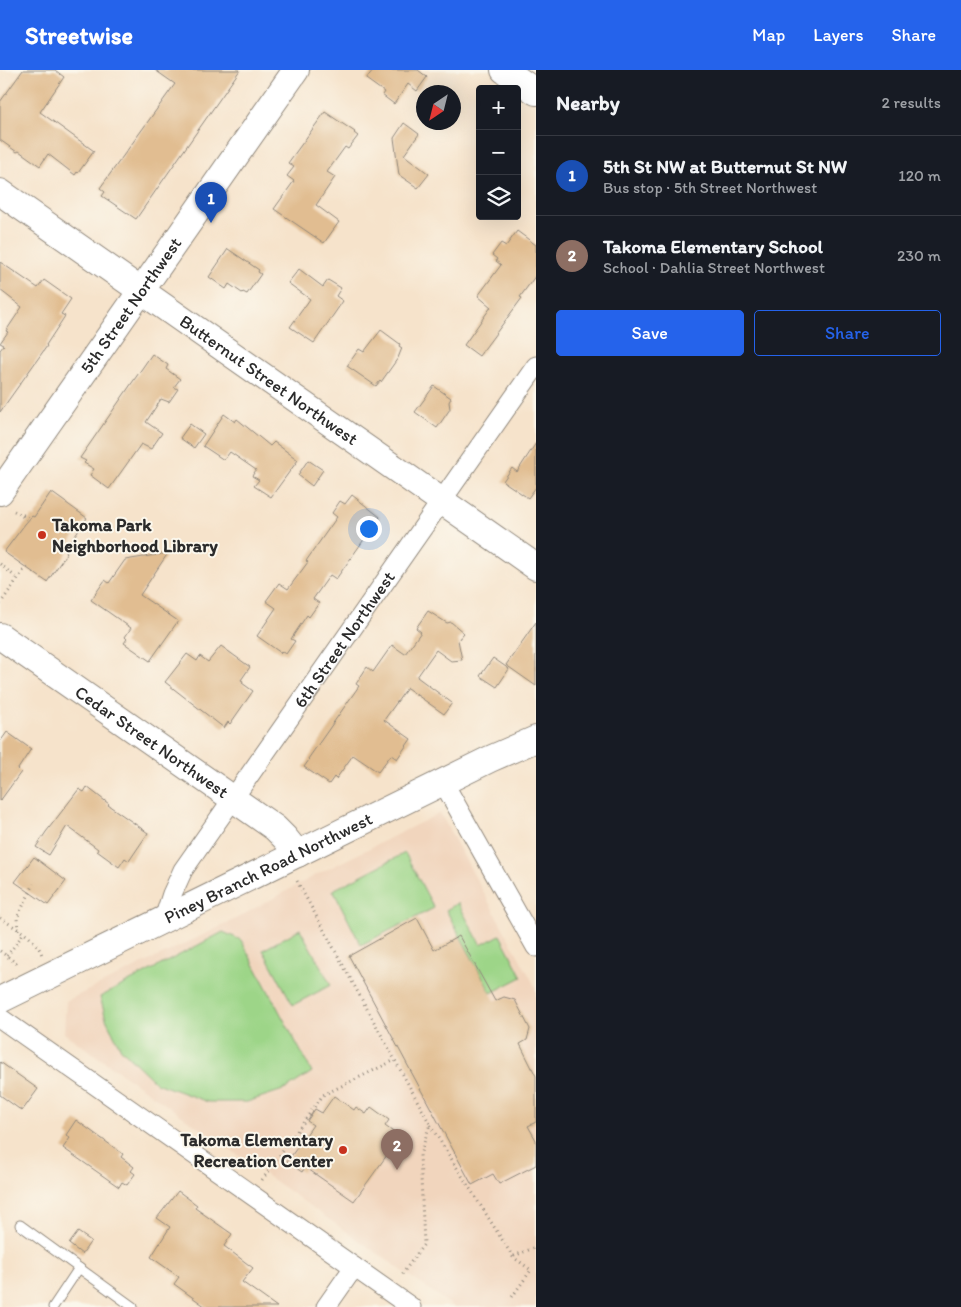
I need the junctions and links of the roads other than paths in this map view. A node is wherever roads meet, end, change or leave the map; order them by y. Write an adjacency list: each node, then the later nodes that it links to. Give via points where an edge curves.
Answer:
1 (296, 70): 5 (street, 5th Street Northwest)
2 (504, 70): 3 (street)
3 (536, 92)
4 (0, 192): 5 (street, Butternut Street Northwest)
5 (141, 291): 7 (street, Butternut Street Northwest); 8 (street, 5th Street Northwest)
6 (536, 366): 7 (street, 6th Street Northwest)
7 (442, 501): 9 (street, Butternut Street Northwest); 13 (street, 6th Street Northwest)
8 (7, 502)
9 (536, 567)
10 (0, 636): 13 (street, Cedar Street Northwest)
11 (536, 739): 12 (street, Piney Branch Road Northwest)
12 (443, 782): 14 (street, Piney Branch Road Northwest); 16 (street)
13 (233, 799): 14 (street, Cedar Street Northwest, via 275,828); 15 (street, 6th Street Northwest, via 178,879)
14 (298, 854): 15 (street, Piney Branch Road Northwest)
15 (164, 919): 17 (street, Piney Branch Road Northwest)
16 (536, 947)
17 (0, 1000)
18 (0, 1018): 20 (street)
19 (20, 1225): 21 (lane)
20 (354, 1267): 24 (street); 25 (street)
21 (79, 1268): 22 (lane); 23 (lane)
22 (53, 1307)
23 (133, 1307)
24 (326, 1307)
25 (411, 1307)

